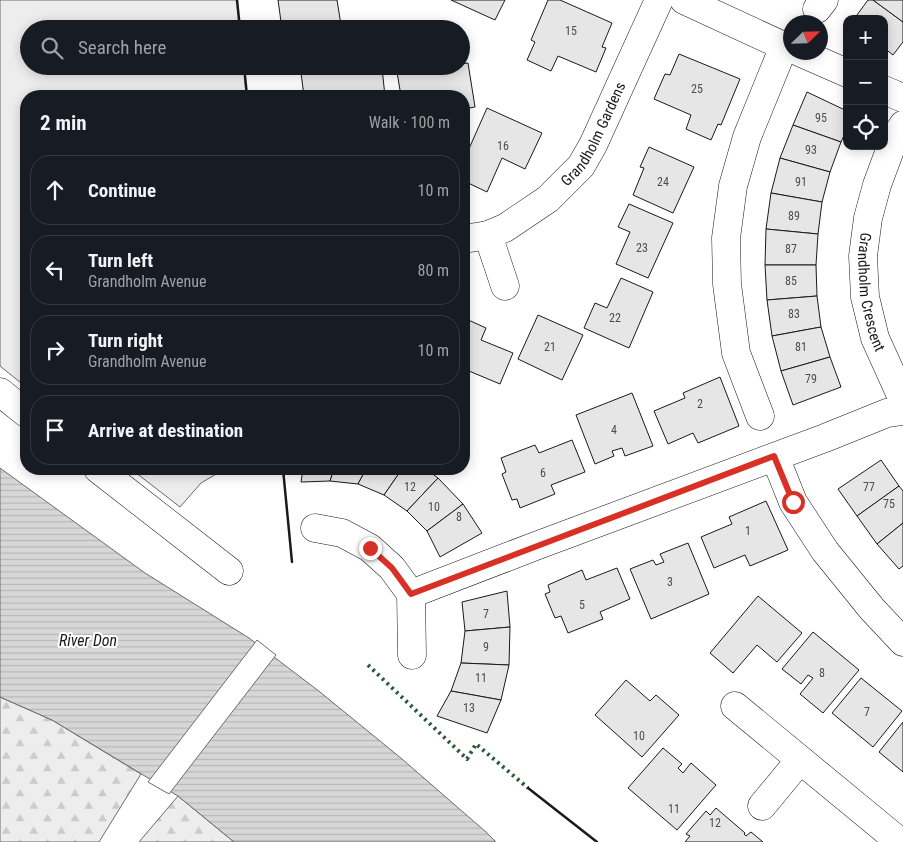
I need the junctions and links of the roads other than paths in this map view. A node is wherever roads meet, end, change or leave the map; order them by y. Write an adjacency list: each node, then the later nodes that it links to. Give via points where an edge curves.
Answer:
1 (659, 0): 10 (street, Grandholm Gardens, via 581,166 548,199 505,228)
2 (684, 0): 3 (street)
3 (783, 45)
4 (786, 60): 16 (street, via 747,137 733,186 726,238 726,284 736,353)
5 (817, 60): 6 (street)
6 (843, 71)
7 (888, 92): 8 (street)
8 (903, 98)
9 (903, 125): 13 (street, Grandholm Crescent, via 876,185 863,256 865,297 875,338)
10 (476, 237): 11 (street, Grandholm Gardens)
11 (505, 286)
12 (0, 392): 14 (street)
13 (903, 400)
14 (20, 408)
15 (903, 411): 17 (street, via 887,413)
16 (760, 416)
17 (774, 456): 21 (street); 22 (street, via 793,502 825,551)
18 (106, 475): 20 (street)
19 (315, 528): 21 (street, via 342,533 370,548 392,568)
20 (229, 571)
21 (411, 594): 23 (street)
22 (903, 642)
23 (412, 655)
24 (735, 706): 25 (street)
25 (800, 760): 26 (street); 27 (street)
26 (762, 806)
27 (900, 842)

